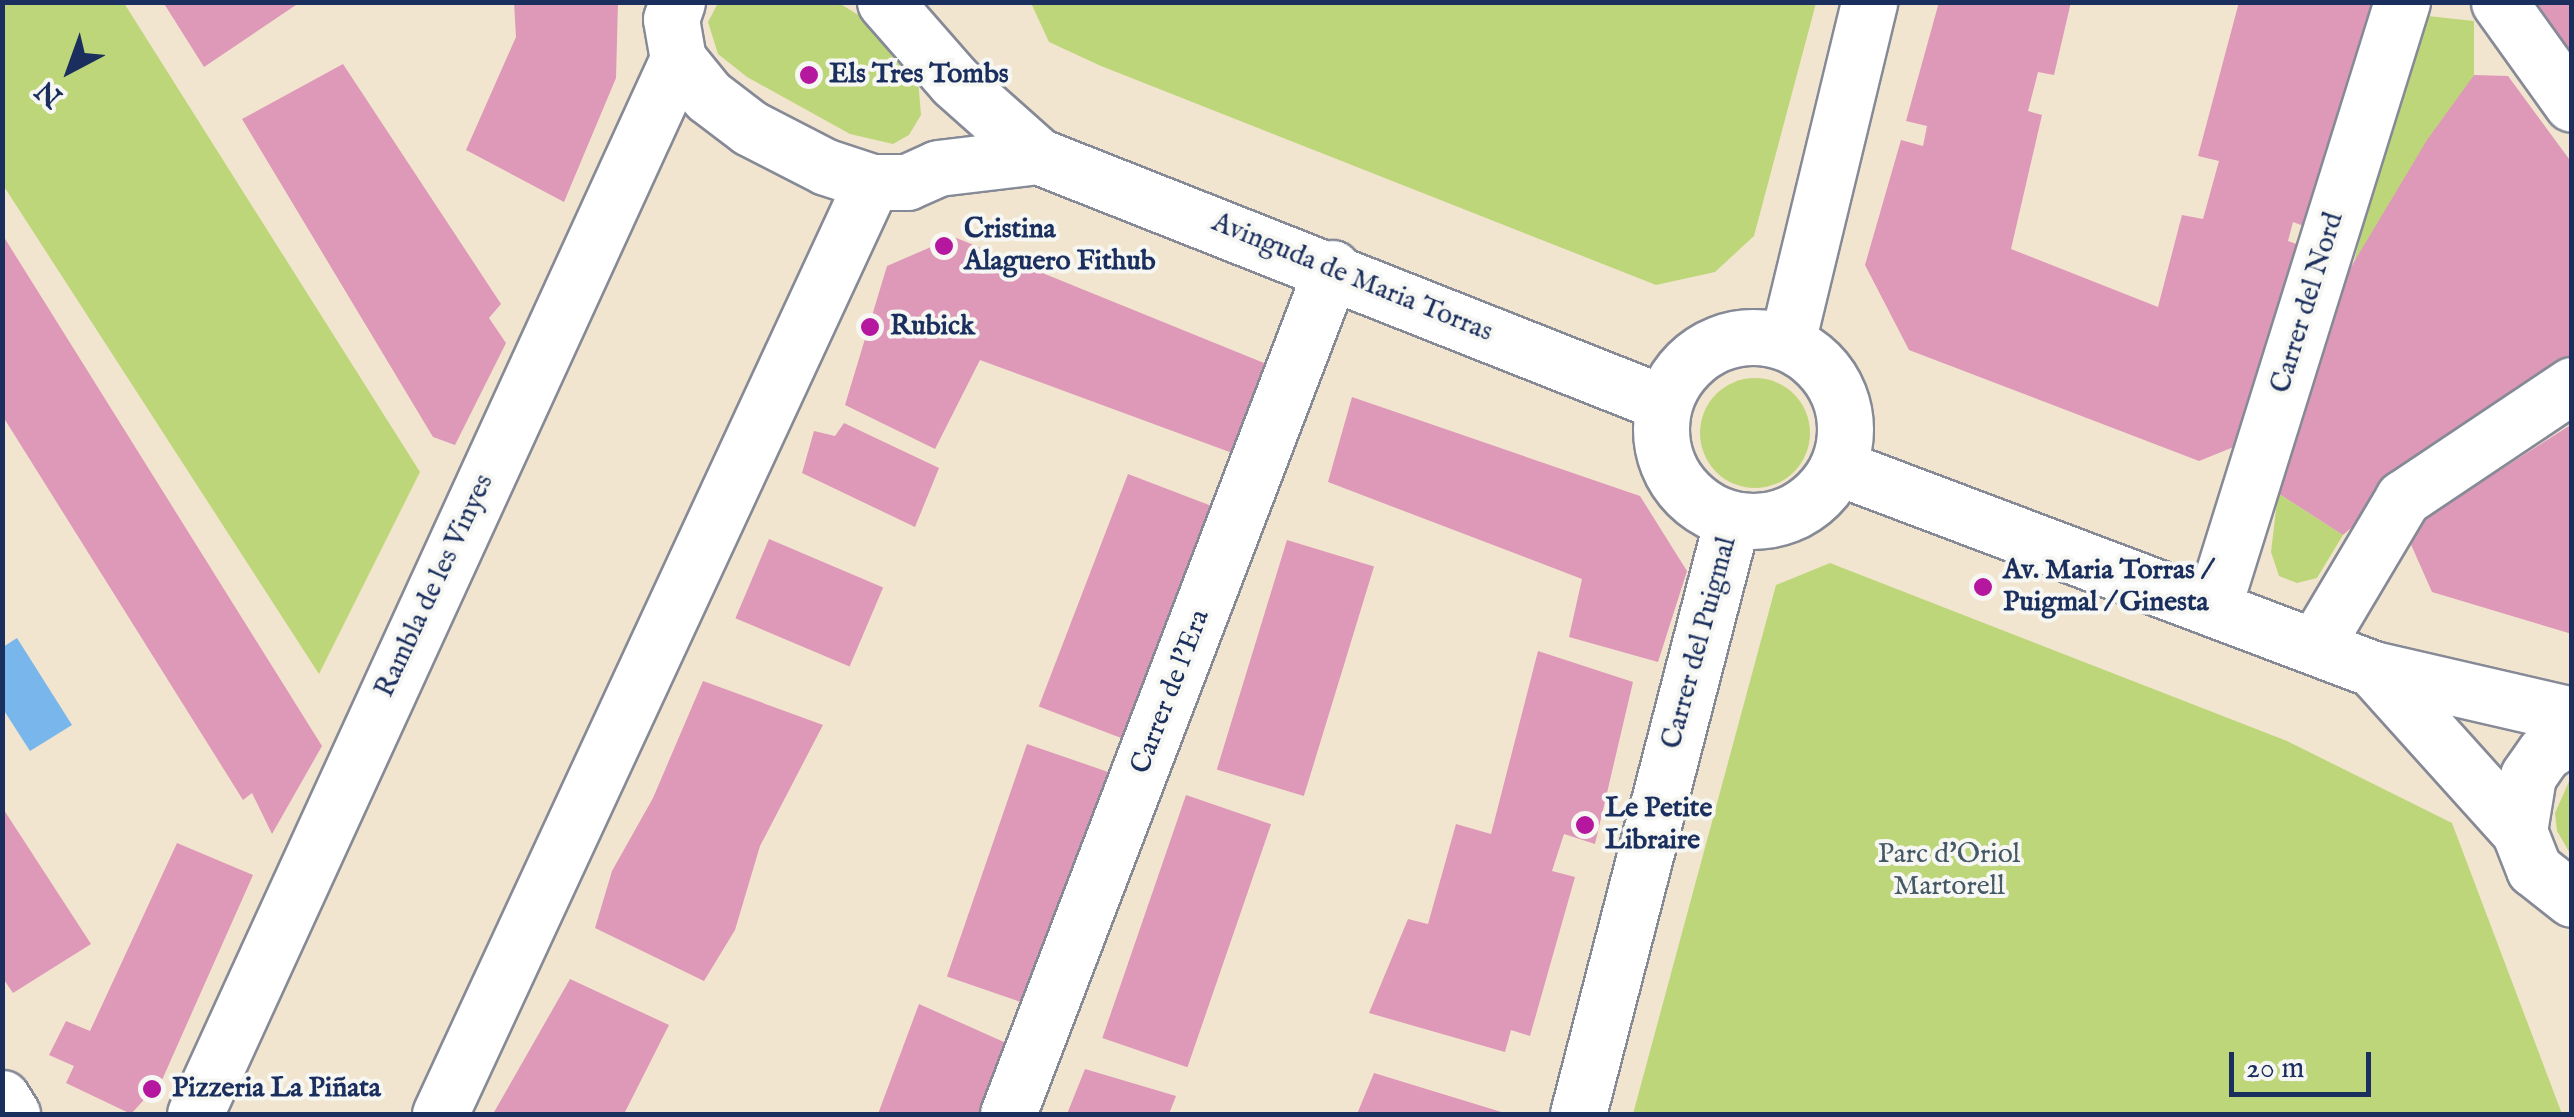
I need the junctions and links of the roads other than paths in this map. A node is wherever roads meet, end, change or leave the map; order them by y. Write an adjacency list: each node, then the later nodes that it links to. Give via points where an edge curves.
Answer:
1 (677, 2): 6 (street, via 671,19)
2 (1868, 2): 13 (street)
3 (2402, 2): 18 (street, Carrer del Nord)
4 (2499, 2): 8 (street)
5 (911, 12): 7 (street)
6 (678, 59): 11 (street, via 708,96 750,128); 27 (street, Rambla de les Vinyes)
7 (955, 82): 9 (street); 10 (street, via 959,120)
8 (2572, 104)
9 (1038, 156): 10 (street); 12 (street, Avinguda de Maria Torras)
10 (938, 168): 11 (street, via 907,182)
11 (872, 182): 28 (street)
12 (1332, 268): 15 (street, Avinguda de Maria Torras); 29 (street, Carrer de l'Era)
13 (1786, 342): 15 (street, via 1753,336 1711,346 1684,366); 16 (street, via 1822,366 1840,393 1847,433)
14 (2572, 386): 19 (street, via 2403,498)
15 (1664, 404): 17 (street, via 1660,436 1672,475 1692,500)
16 (1840, 468): 17 (street, via 1794,514 1763,523); 18 (street)
17 (1732, 520): 30 (street, Carrer del Puigmal)
18 (2214, 604): 19 (street)
19 (2318, 643): 20 (street)
20 (2373, 668): 21 (street); 23 (street)
21 (2572, 715)
22 (2572, 735): 23 (street, via 2544,753 2528,776)
23 (2519, 831): 24 (street, via 2534,868)
24 (2572, 899)
25 (2, 1098): 26 (street)
26 (12, 1114)
27 (196, 1114)
28 (440, 1114)
29 (1008, 1114)
30 (1578, 1114)

